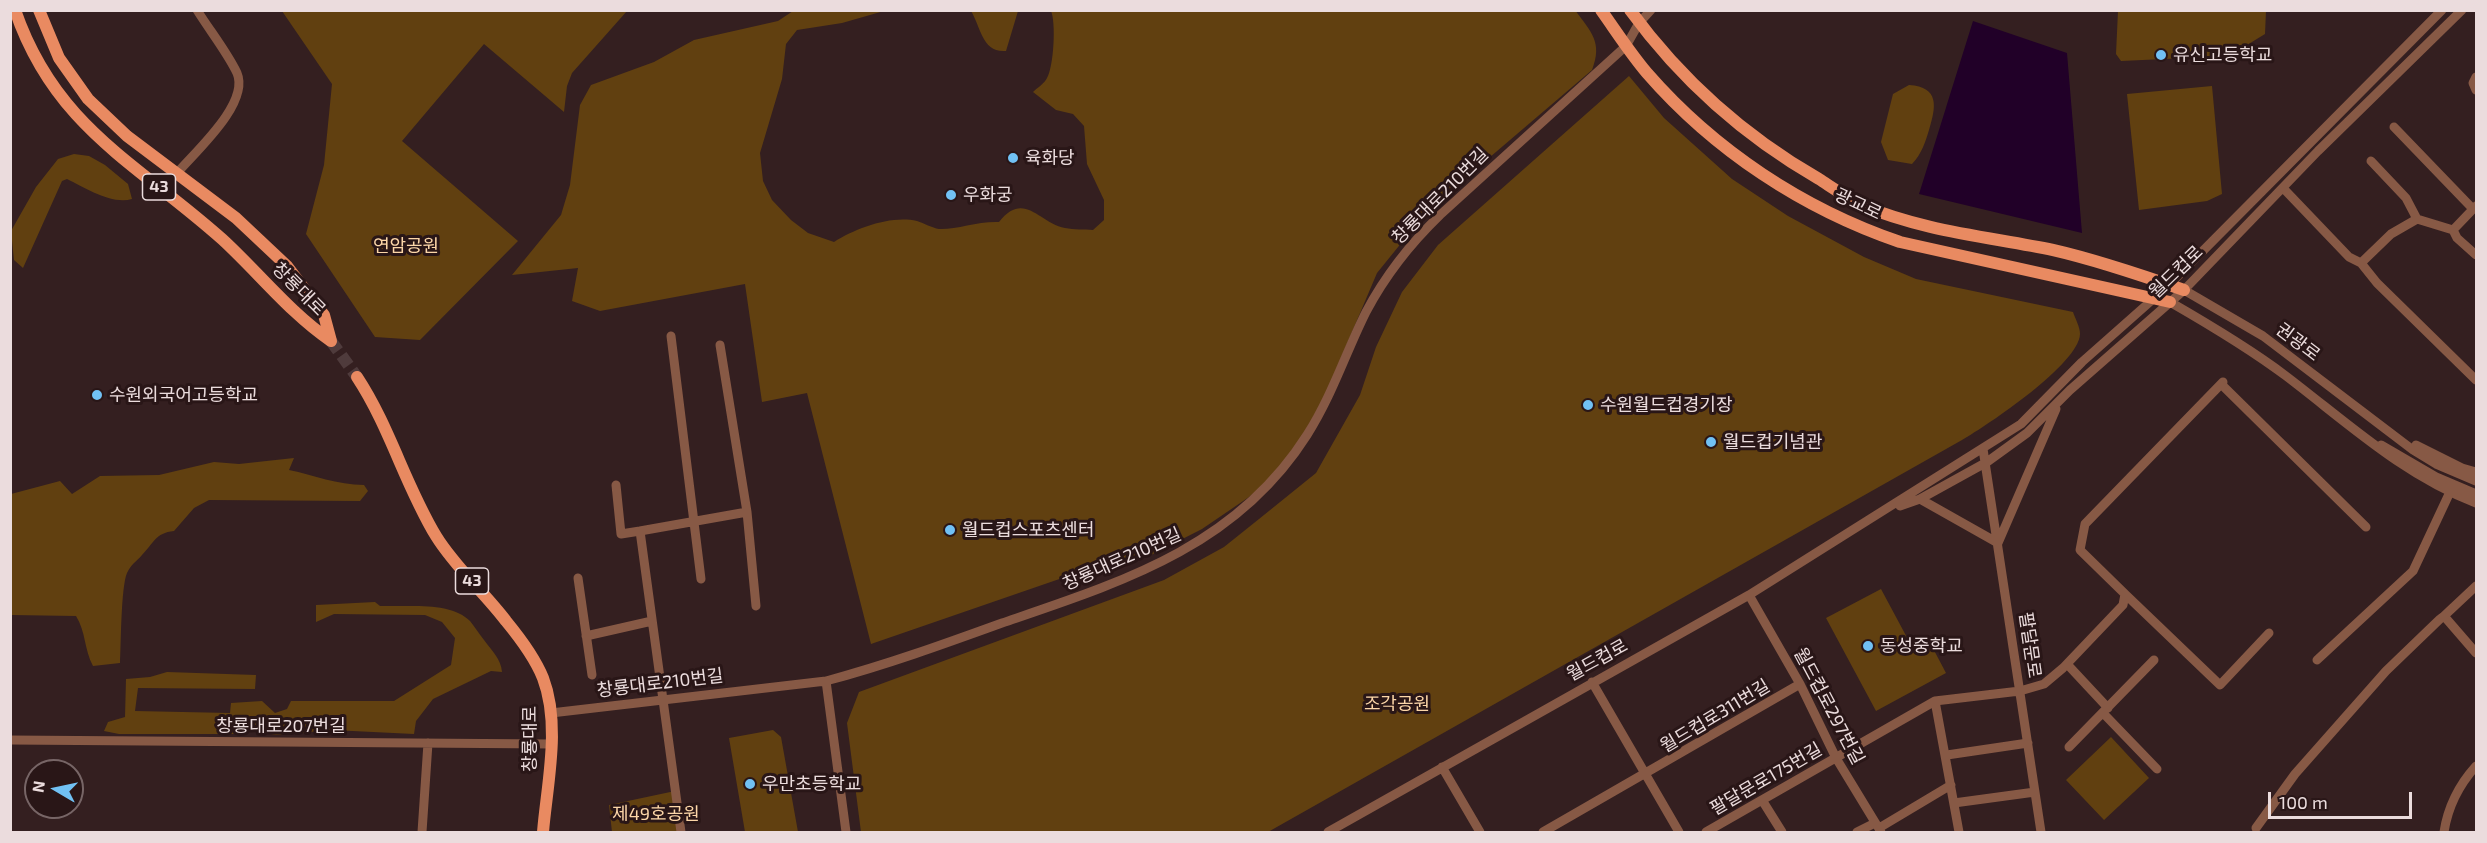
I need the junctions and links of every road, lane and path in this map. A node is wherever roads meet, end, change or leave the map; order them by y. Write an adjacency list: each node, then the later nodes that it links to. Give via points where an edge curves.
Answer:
1 (15, 10): 15 (main road, 창룡대로 / 43, via 55,90 90,132 221,239 305,323 331,341 324,315 287,266 236,218)
2 (39, 10): 15 (main road, 창룡대로 / 43, via 59,58 88,99 128,136)
3 (197, 10): 15 (street, via 238,75 239,92 233,107)
4 (1601, 10): 10 (main road, 광교로)
5 (1630, 10): 9 (main road, 광교로)
6 (1651, 10): 9 (street, 창룡대로210번길)
7 (2442, 10): 22 (street, 월드컵로)
8 (2462, 10): 16 (street, 월드컵로)
9 (1639, 23): 10 (street, 창룡대로210번길); 22 (main road, 광교로, via 1662,53 1759,143 1862,205 1928,226 2056,251)
10 (1626, 46): 24 (main road, 광교로, via 1668,94 1734,155 1788,191 1843,218 1930,250); 63 (street, 창룡대로210번길, via 1412,244 1367,311 1308,434 1272,481 1224,525 1186,551 1107,587)
11 (2476, 77): 12 (street)
12 (2476, 90)
13 (2394, 127): 17 (street)
14 (2371, 161): 18 (street, via 2406,198)
15 (178, 172)
16 (2283, 188): 21 (street, via 2349,257); 23 (street, 월드컵로)
17 (2475, 207): 19 (street)
18 (2417, 219): 19 (street); 21 (street, via 2391,234)
19 (2453, 230): 20 (street)
20 (2476, 255)
21 (2361, 263): 29 (street)
22 (2169, 285): 23 (main road, 광교로); 24 (street, 월드컵로)
23 (2184, 290): 25 (street, 월드컵로); 31 (street, 권광로, via 2263,336)
24 (2152, 298): 25 (main road, 광교로); 33 (street, 월드컵로, via 2021,424)
25 (2170, 302): 30 (street, 월드컵로); 32 (street, 권광로, via 2232,337)
26 (671, 336): 44 (street)
27 (720, 345): 42 (street)
28 (357, 377): 70 (main road, 창룡대로 / 43, via 383,420 438,539 505,619 537,665)
29 (2476, 380)
30 (2059, 401): 34 (street, 월드컵로, via 2017,441); 47 (street)
31 (2385, 430): 35 (street, 권광로); 36 (street, 권광로, via 2436,464)
32 (2358, 431): 38 (street, 권광로, via 2390,458); 39 (street, 권광로, via 2436,477)
33 (1983, 449): 34 (street, 팔달문로); 43 (street, 월드컵로)
34 (1987, 462): 40 (street, 월드컵로); 47 (street, 팔달문로)
35 (2476, 472)
36 (2476, 481)
37 (616, 485): 46 (street, via 621,534)
38 (2450, 492): 41 (street, 권광로); 60 (street, via 2413,571)
39 (2476, 494)
40 (1920, 499): 43 (street, 월드컵로); 47 (street)
41 (2476, 503)
42 (747, 512): 44 (street); 53 (street)
43 (1881, 514): 51 (street, 월드컵로)
44 (696, 521): 46 (street); 49 (street)
45 (2366, 527): 52 (street, via 2222,383 2085,524 2080,550)
46 (640, 531): 55 (street)
47 (1998, 543): 66 (street, 팔달문로)
48 (578, 578): 57 (street)
49 (701, 579)
50 (2476, 586): 54 (street)
51 (1749, 594): 64 (street, 월드컵로); 65 (street, 월드컵로297번길)
52 (2125, 594): 56 (street, via 2220,685); 61 (street, 팔달문로175번길, via 2116,615)
53 (756, 606)
54 (2444, 616): 58 (street); 87 (street, via 2386,671 2295,774)
55 (652, 621): 57 (street); 67 (street)
56 (2269, 633)
57 (586, 636): 62 (street)
58 (2476, 653)
59 (2154, 660): 69 (street)
60 (2317, 660)
61 (2067, 664): 66 (street, 팔달문로175번길, via 2044,684); 69 (street)
62 (592, 675)
63 (826, 681): 67 (street, 창룡대로210번길); 91 (street)
64 (1592, 682): 79 (street, 월드컵로); 81 (street)
65 (1800, 684): 77 (street, 월드컵로297번길); 81 (street, 월드컵로311번길)
66 (2020, 691): 68 (street, 팔달문로175번길); 73 (street, 팔달문로)
67 (661, 699): 70 (street, 창룡대로210번길); 90 (street)
68 (1935, 701): 76 (street); 77 (street, 팔달문로175번길)
69 (2106, 711): 75 (street); 80 (street)
70 (551, 713): 74 (main road, 창룡대로 / 43)
71 (10, 740): 72 (street, 창룡대로207번길)
72 (428, 743): 74 (street, 창룡대로207번길); 88 (street)
73 (2028, 743): 76 (street); 83 (street, 팔달문로)
74 (551, 744): 89 (main road, 창룡대로 / 43)
75 (2069, 747)
76 (1947, 755): 82 (street)
77 (1836, 758): 84 (street, 팔달문로175번길); 86 (street, 월드컵로297번길)
78 (2476, 766): 101 (street, via 2462,781 2447,813)
79 (1442, 767): 92 (street, 월드컵로); 93 (street)
80 (2157, 769)
81 (1646, 775): 94 (street, 월드컵로311번길); 95 (street)
82 (1951, 785): 85 (street); 86 (street)
83 (2035, 792): 85 (street); 100 (street, 팔달문로)
84 (1762, 800): 96 (street, 팔달문로175번길); 97 (street)
85 (1954, 803): 99 (street)
86 (1878, 828): 98 (street)
87 (2256, 828)
88 (422, 832)
89 (543, 832)
90 (681, 832)
91 (846, 832)
92 (1328, 832)
93 (1480, 832)
94 (1543, 832)
95 (1679, 832)
96 (1706, 832)
97 (1782, 832)
98 (1857, 832)
99 (1959, 832)
100 (2041, 832)
101 (2444, 832)

